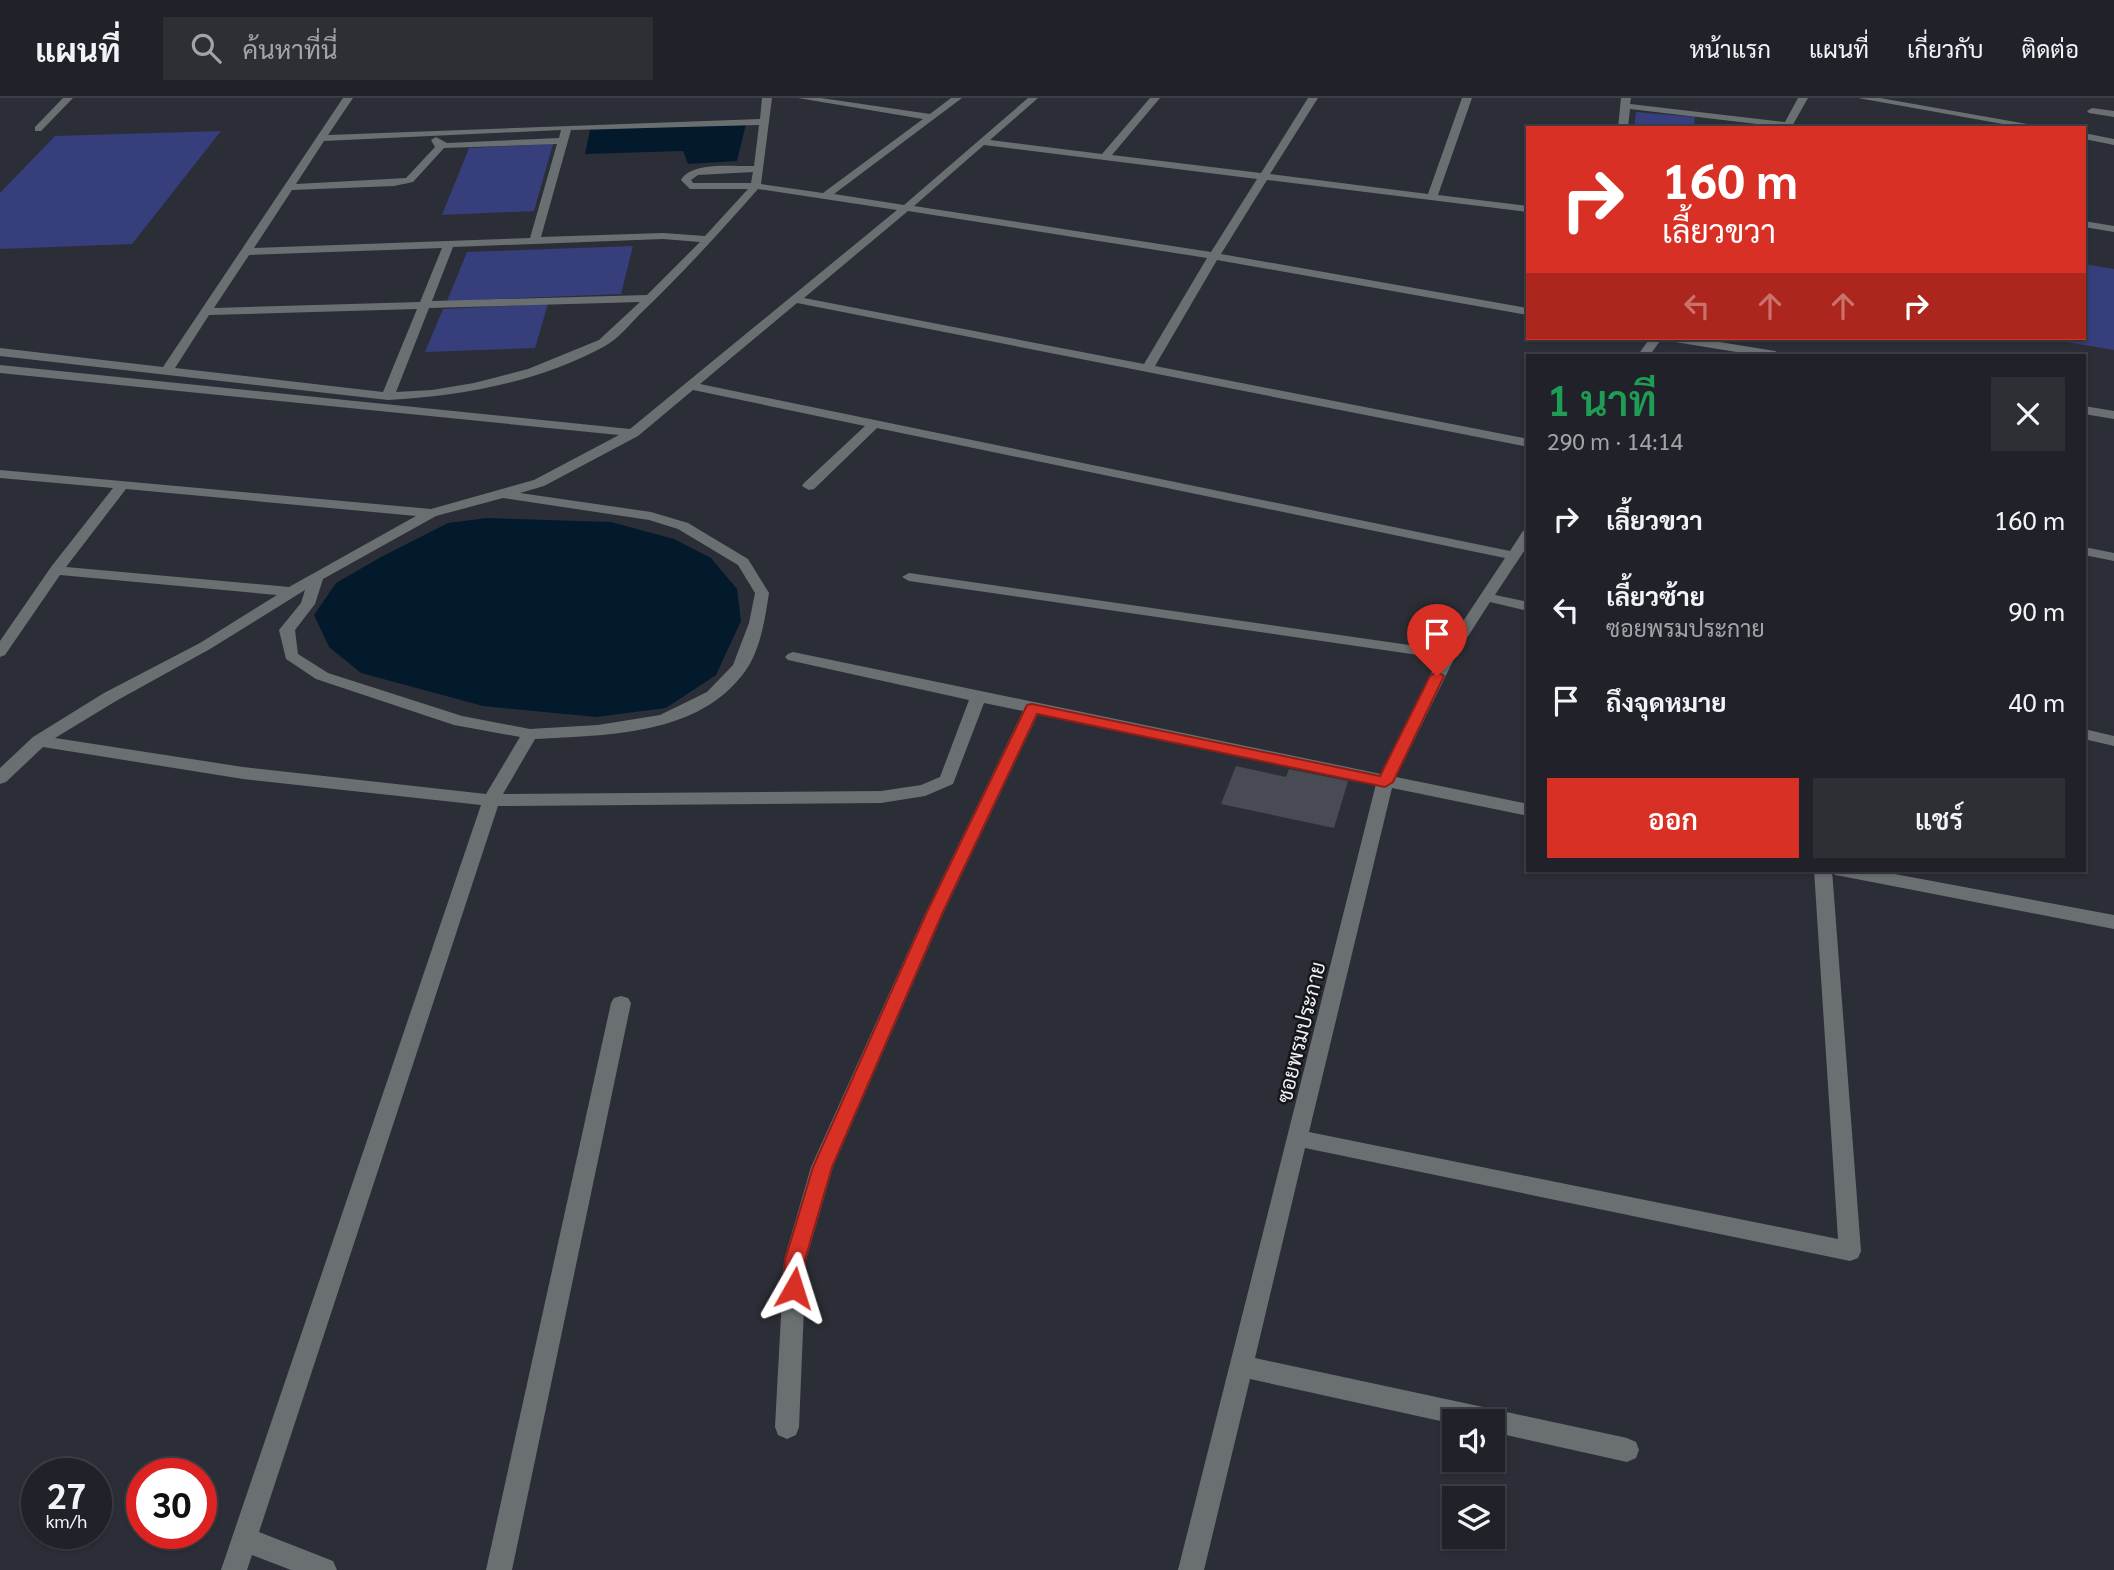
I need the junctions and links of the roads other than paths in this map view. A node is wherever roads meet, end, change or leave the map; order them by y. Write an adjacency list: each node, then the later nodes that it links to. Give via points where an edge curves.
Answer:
1 (68, 98): 22 (street)
2 (348, 98): 25 (street)
3 (767, 98): 16 (street)
4 (803, 98): 15 (street)
5 (957, 98): 15 (street)
6 (1033, 98): 27 (street)
7 (1155, 98): 30 (street)
8 (1313, 98): 32 (street)
9 (1468, 98): 36 (street)
10 (1802, 98): 19 (street)
11 (1863, 98): 17 (street)
12 (1626, 102): 18 (street); 19 (street)
13 (2092, 111): 14 (street)
14 (2114, 114)
15 (931, 117): 35 (street)
16 (764, 122): 21 (street); 31 (street)
17 (2009, 124): 20 (street)
18 (1623, 126)
19 (1787, 126)
20 (2026, 126)
21 (567, 127): 23 (street); 26 (street)
22 (38, 129)
23 (437, 133): 25 (street); 29 (street, via 436,144)
24 (2086, 136): 28 (street)
25 (321, 138): 34 (street)
26 (563, 141): 29 (street); 42 (street)
27 (981, 142): 30 (street); 37 (street)
28 (2114, 142)
29 (442, 145): 34 (street, via 409,180)
30 (1104, 158): 32 (street)
31 (758, 169): 33 (street); 33 (street, via 697,172 686,180 690,186)
32 (1263, 177): 36 (street); 45 (street)
33 (756, 186): 35 (street); 41 (street)
34 (288, 187): 44 (street)
35 (825, 196): 37 (street)
36 (1432, 198): 38 (street)
37 (906, 208): 45 (street); 47 (street)
38 (1526, 209)
39 (2086, 224): 40 (street)
40 (2114, 229)
41 (707, 239): 42 (street); 46 (street)
42 (535, 240): 43 (street)
43 (449, 244): 44 (street); 48 (street)
44 (244, 252): 49 (street)
45 (1213, 256): 50 (street); 55 (street)
46 (650, 298): 48 (street); 58 (street, via 603,343 531,372 442,392)
47 (793, 299): 55 (street); 57 (street)
48 (426, 304): 49 (street); 58 (street)
49 (205, 312): 56 (street)
50 (1526, 312)
51 (1687, 340): 53 (street)
52 (0, 352): 56 (street)
53 (1769, 354)
54 (0, 369): 62 (street)
55 (1147, 369): 63 (street)
56 (166, 372): 58 (street)
57 (691, 386): 61 (street); 62 (street)
58 (388, 396)
59 (2086, 410): 60 (street)
60 (2114, 415)
61 (874, 424): 66 (street); 71 (street)
62 (633, 433): 67 (street, via 539,483)
63 (1526, 443)
64 (0, 474): 65 (street)
65 (123, 484): 68 (street); 73 (street)
66 (809, 486)
67 (504, 494): 68 (street); 84 (street, via 651,516 683,526 743,562 762,593 757,623 740,667 713,696 664,720)
68 (431, 513): 75 (street)
69 (1526, 537): 71 (street, ซอยพรมประกาย)
70 (2086, 551): 72 (street)
71 (1514, 556): 77 (street, ซอยพรมประกาย)
72 (2114, 557)
73 (56, 570): 76 (street); 79 (street)
74 (909, 577): 80 (street)
75 (316, 578): 76 (street); 84 (street, via 308,604 288,630 290,656 322,676 372,693 460,721)
76 (293, 592): 86 (street)
77 (1486, 597): 78 (street); 80 (street, ซอยพรมประกาย)
78 (1526, 607)
79 (0, 652)
80 (1448, 655): 89 (street, ซอยพรมประกาย)
81 (793, 657): 82 (street)
82 (978, 697): 83 (street); 90 (street, via 947,780 925,790 881,797)
83 (1032, 709): 89 (street); 98 (street, via 934,914 822,1167 795,1260)
84 (530, 734): 90 (street)
85 (2086, 734): 87 (street)
86 (39, 741): 88 (street); 90 (street, via 243,773)
87 (2114, 741)
88 (0, 778)
89 (1385, 782): 91 (street); 96 (street, ซอยพรมประกาย)
90 (491, 800): 100 (street)
91 (1526, 810)
92 (1823, 872): 96 (street, via 1850,1251)
93 (1852, 872): 94 (street)
94 (2114, 922)
95 (621, 1003): 103 (street)
96 (1298, 1138): 97 (street, ซอยพรมประกาย)
97 (1241, 1366): 99 (street); 104 (street, ซอยพรมประกาย)
98 (787, 1427)
99 (1627, 1450)
100 (245, 1539): 101 (street); 102 (street)
101 (234, 1570)
102 (324, 1570)
103 (499, 1570)
104 (1191, 1570)

